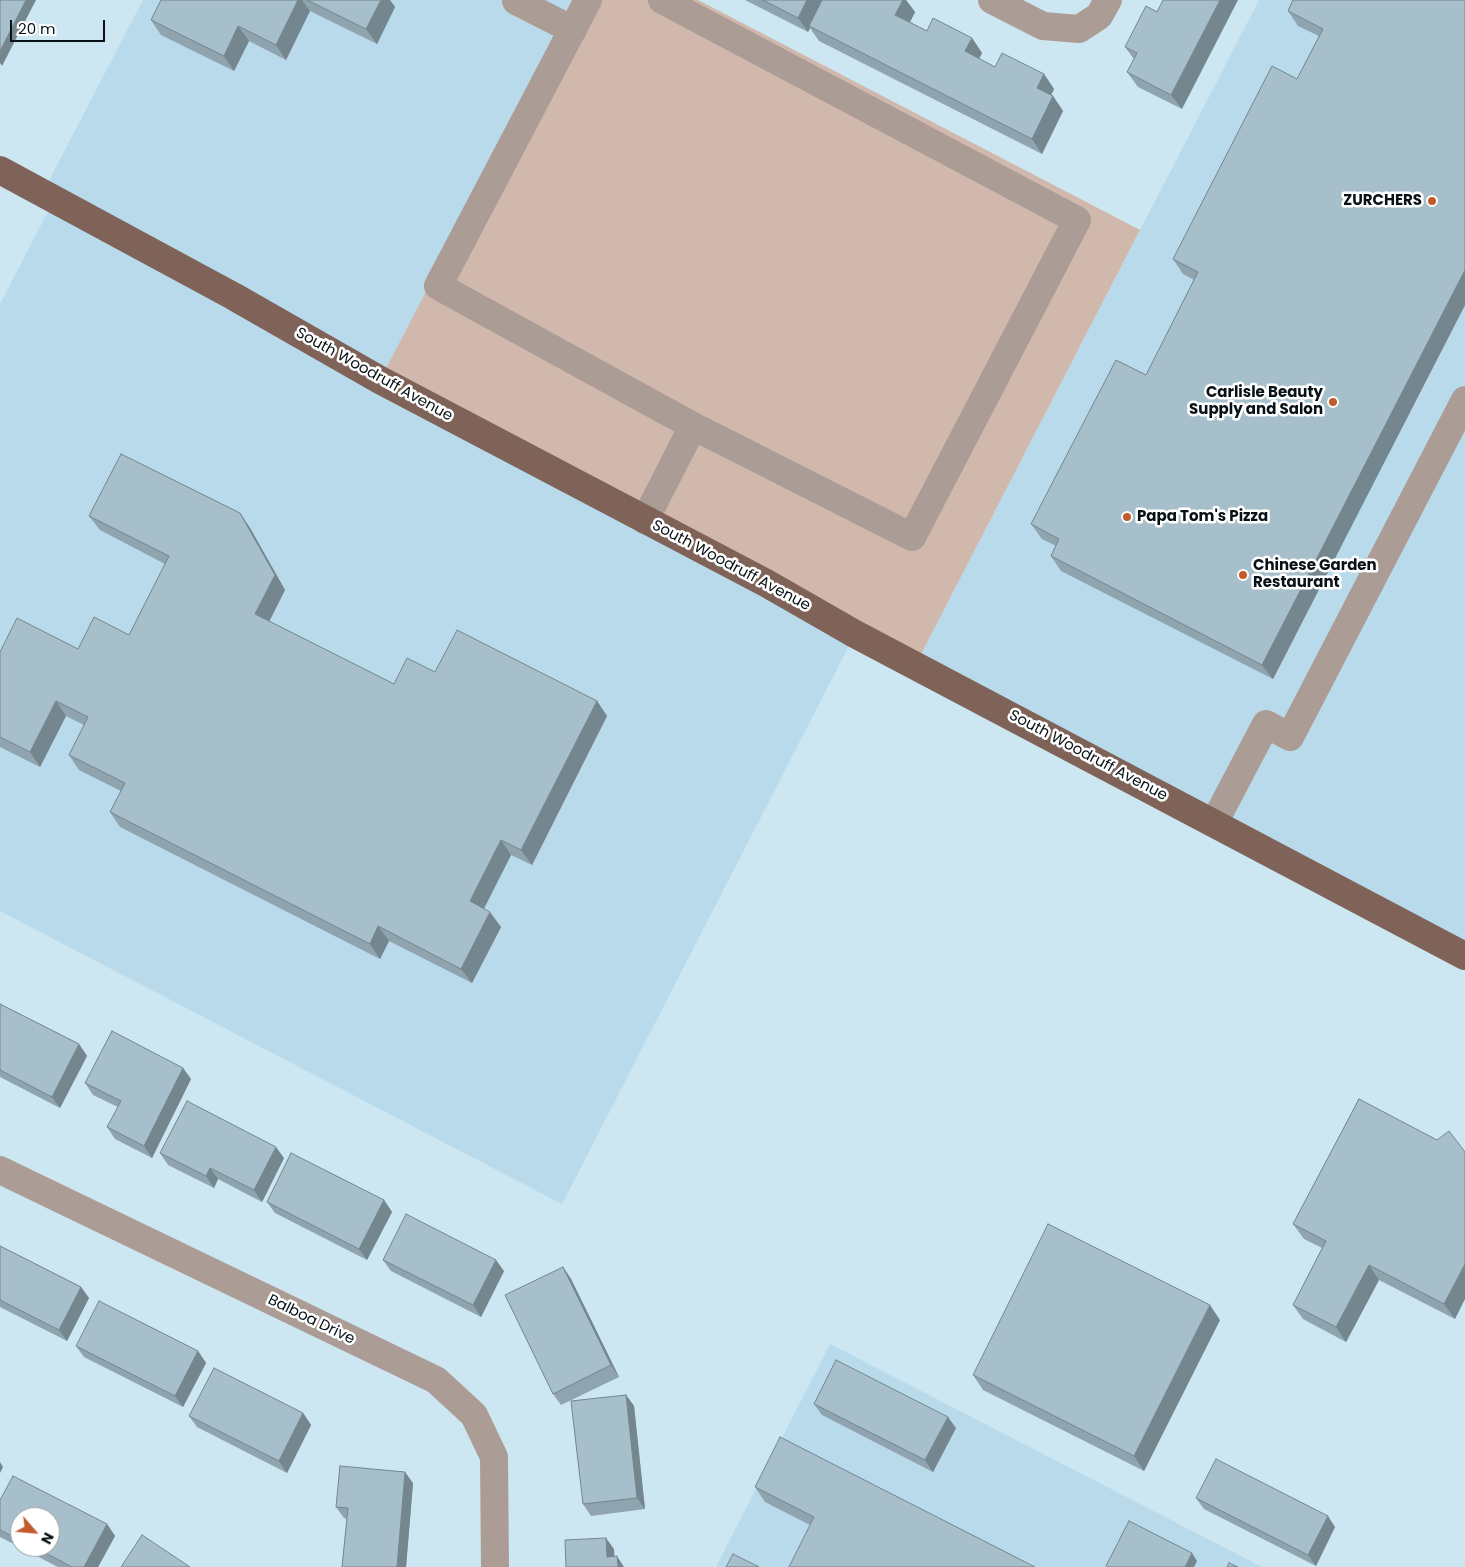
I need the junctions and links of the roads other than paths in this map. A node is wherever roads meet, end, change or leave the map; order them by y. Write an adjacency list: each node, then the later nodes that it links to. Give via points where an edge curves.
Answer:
1 (588, 0): 6 (street)
2 (662, 0): 9 (street, via 1077,220 912,538)
3 (992, 0): 4 (street, via 1043,26 1078,29 1099,16)
4 (1108, 0)
5 (516, 1): 6 (street)
6 (572, 30): 9 (street, via 438,286)
7 (0, 170): 10 (main road, South Woodruff Avenue, via 380,380)
8 (1465, 400): 11 (street, via 1290,736 1266,724)
9 (692, 426): 10 (street)
10 (645, 520): 11 (main road, South Woodruff Avenue)
11 (1214, 823): 12 (main road, South Woodruff Avenue)
12 (1465, 956)
13 (0, 1170): 14 (street, Balboa Drive, via 436,1380 474,1415 494,1458)
14 (495, 1567)

